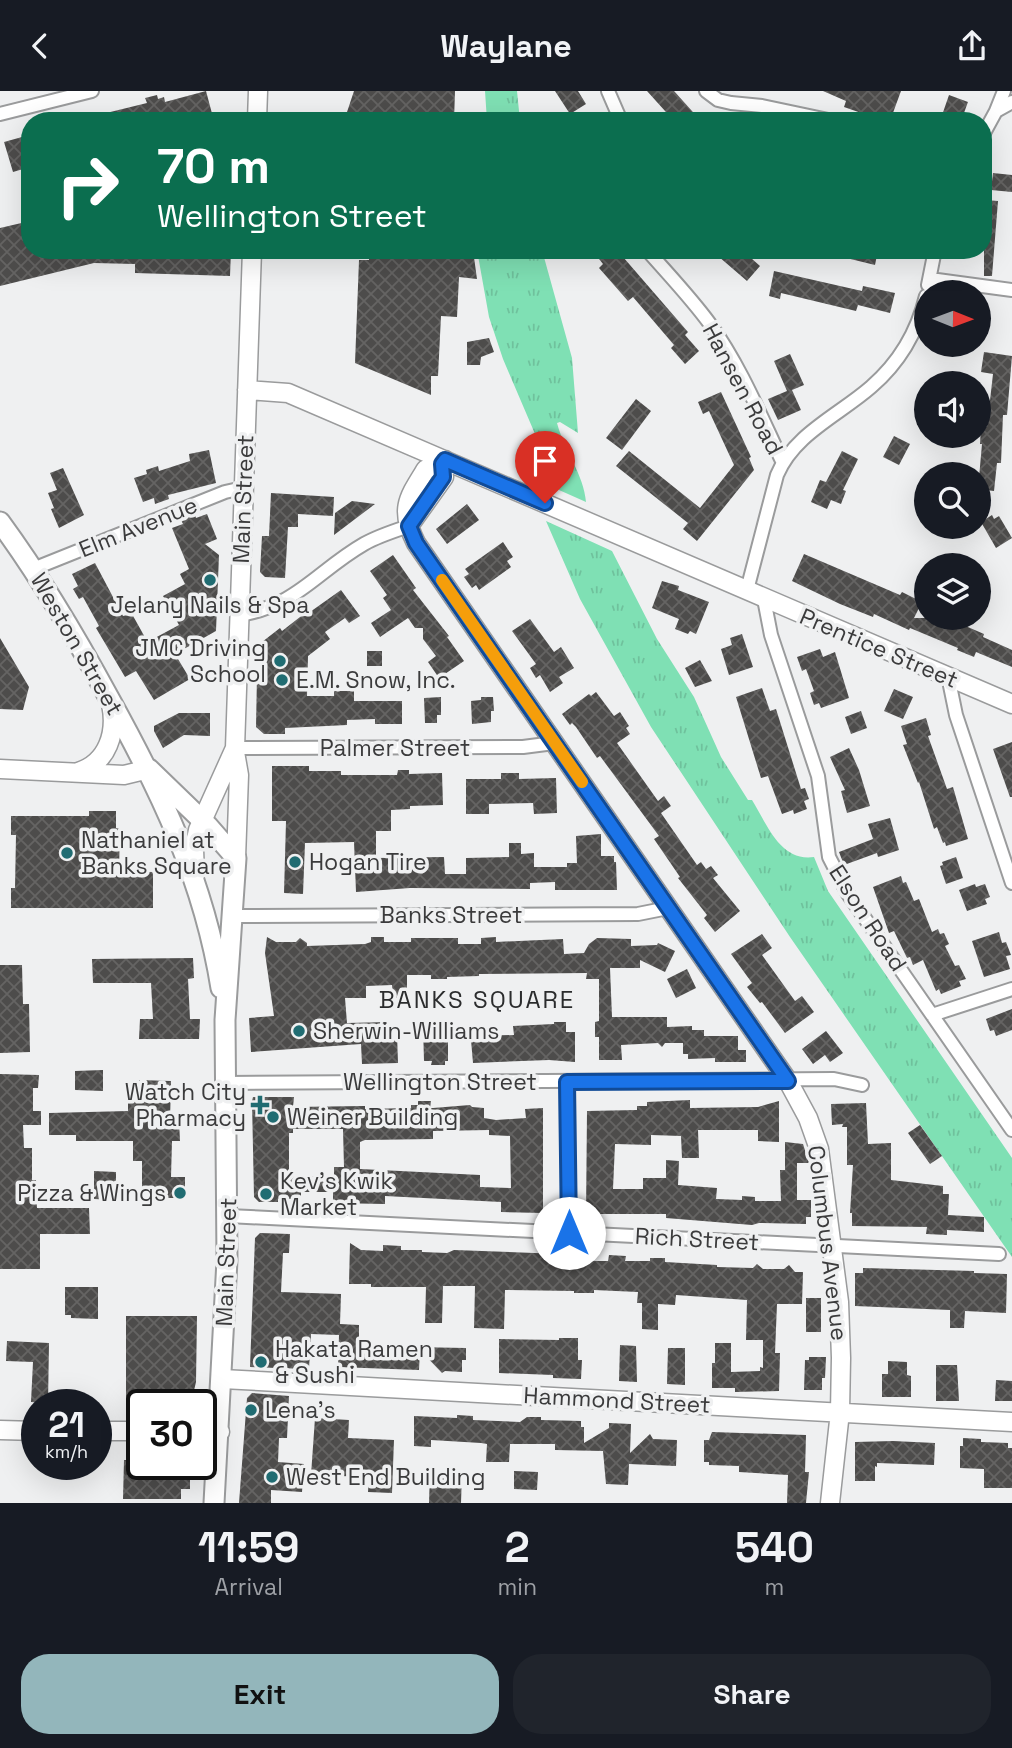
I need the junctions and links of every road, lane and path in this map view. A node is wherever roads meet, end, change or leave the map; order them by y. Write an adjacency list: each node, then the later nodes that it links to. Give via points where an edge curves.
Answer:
1 (92, 91): 11 (street)
2 (258, 91): 8 (street)
3 (608, 91): 9 (street)
4 (706, 91): 10 (street, via 730,103)
5 (1004, 91): 7 (street)
6 (1012, 102): 7 (street)
7 (996, 111): 12 (street)
8 (257, 112)
9 (617, 112)
10 (790, 112)
11 (0, 114)
12 (992, 118)
13 (252, 259): 19 (street, Main Street)
14 (655, 259): 21 (street, Hansen Road, via 716,333)
15 (933, 259): 16 (street)
16 (930, 279): 17 (street)
17 (1012, 290)
18 (914, 334): 21 (street, via 901,357 869,389 810,433)
19 (247, 390): 20 (street, Prentice Street, via 288,393); 22 (street, Main Street)
20 (443, 462): 24 (street, via 426,469 409,497); 26 (street, Prentice Street)
21 (783, 463): 26 (street)
22 (243, 488): 25 (street, Elm Avenue); 28 (street, Main Street)
23 (0, 522): 25 (main road, Weston Street)
24 (409, 526): 28 (street, via 361,545 281,603); 32 (street, Columbus Avenue, via 416,543)
25 (33, 569): 30 (main road, Weston Street)
26 (747, 590): 27 (street, Prentice Street)
27 (764, 599): 29 (street, Prentice Street); 47 (street, Elson Road, via 771,635 818,776 826,842 835,873)
28 (239, 615): 33 (street, Main Street)
29 (948, 677): 31 (street, Prentice Street); 42 (street, via 956,715)
30 (109, 697): 35 (main road, Weston Street); 36 (street, via 113,717 107,748 93,765)
31 (1012, 704)
32 (554, 743): 33 (street, Palmer Street, via 523,747); 44 (street, Columbus Avenue)
33 (234, 748): 37 (street, Main Street, via 239,775); 39 (street, Main Street)
34 (0, 769): 36 (street)
35 (149, 769): 36 (street, via 130,775); 38 (main road, Weston Street); 39 (main road, Weston Street)
36 (69, 773)
37 (237, 815): 40 (street); 41 (street, Main Street)
38 (174, 827): 39 (street, via 184,834); 43 (main road, Weston Street)
39 (199, 828): 40 (main road, Weston Street); 43 (street, Main Street, via 194,862)
40 (217, 835): 41 (main road, Weston Street)
41 (236, 858): 45 (main road, Main Street)
42 (1012, 883)
43 (198, 885): 48 (main road, Main Street)
44 (668, 908): 45 (street, Banks Street, via 638,914); 49 (street, Columbus Avenue)
45 (233, 916): 48 (main road, Main Street)
46 (1012, 989): 47 (street)
47 (932, 1015): 53 (street, Elson Road)
48 (225, 1020): 51 (main road, Main Street)
49 (788, 1081): 50 (street, Wellington Street); 52 (street, Wellington Street, via 834,1079); 56 (street, Columbus Avenue, via 820,1149)
50 (567, 1082): 51 (street, Wellington Street); 55 (street)
51 (226, 1083): 54 (main road, Main Street)
52 (862, 1085)
53 (1012, 1131)
54 (228, 1216): 55 (street, Rich Street); 58 (main road, Main Street)
55 (569, 1233): 56 (street, Rich Street)
56 (833, 1246): 57 (street, Rich Street); 60 (street, Columbus Avenue, via 841,1321)
57 (999, 1254)
58 (222, 1379): 59 (main road, Main Street); 60 (street, Hammond Street)
59 (217, 1401)
60 (840, 1412): 61 (street, Hammond Street); 66 (street, Columbus Avenue)
61 (1012, 1422)
62 (0, 1430): 63 (street)
63 (21, 1430)
64 (213, 1480): 65 (main road, Main Street)
65 (214, 1503)
66 (830, 1503)

